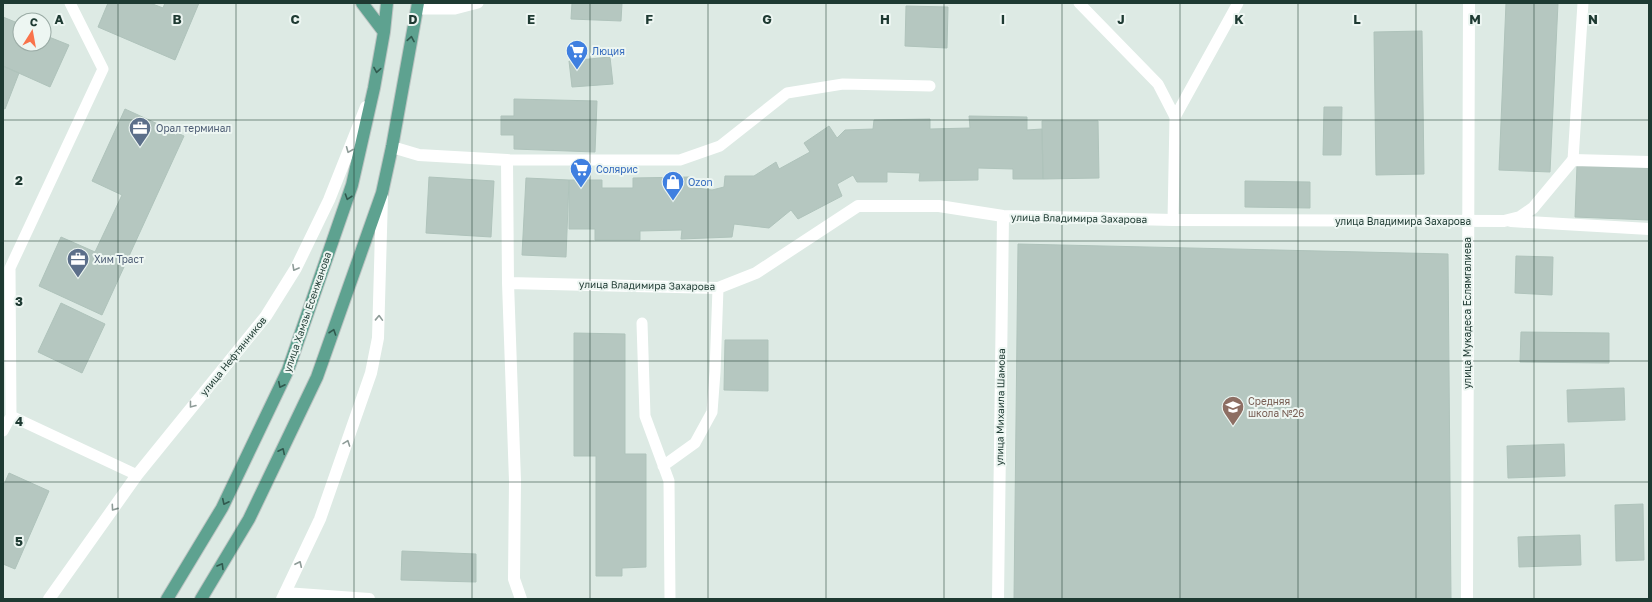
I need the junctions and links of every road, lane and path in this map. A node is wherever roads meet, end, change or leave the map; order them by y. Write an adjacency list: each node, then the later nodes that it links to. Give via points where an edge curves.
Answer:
1 (70, 3): 24 (lane, via 103,69)
2 (362, 3): 10 (main road)
3 (387, 3): 10 (main road, улица Хамзы Есенжанова)
4 (478, 3): 9 (lane, via 455,9)
5 (1079, 3): 13 (lane, via 1158,84)
6 (1238, 3): 13 (lane)
7 (1469, 3): 22 (street, улица Мукадеса Еслямгалиева)
8 (1583, 3): 16 (lane)
9 (417, 6): 14 (main road, one-way to 9)
10 (384, 32): 12 (main road, улица Хамзы Есенжанова, one-way to 12)
11 (930, 86): 15 (lane, via 844,84 787,93 720,146 680,160)
12 (374, 88): 31 (street, улица Нефтянников, one-way to 31, via 329,200 292,274 266,316); 34 (main road, улица Хамзы Есенжанова, one-way to 34, via 352,185 288,370 222,508)
13 (1175, 117): 20 (lane)
14 (392, 147): 15 (street, via 419,155); 18 (main road)
15 (507, 160): 25 (street)
16 (1573, 160): 17 (street); 21 (street, улица Владимира Захарова, via 1533,208 1520,217)
17 (1649, 162)
18 (382, 193): 32 (street, one-way to 18, via 320,519 371,373 378,338); 35 (main road, one-way to 18, via 249,519 317,377)
19 (1003, 216): 20 (street, улица Владимира Захарова); 26 (street, улица Владимира Захарова, via 939,206 858,206 756,273); 39 (street, улица Михаила Шамова)
20 (1173, 220): 22 (street, улица Владимира Захарова)
21 (1504, 221): 22 (street, улица Владимира Захарова); 23 (street)
22 (1467, 222): 40 (street, улица Мукадеса Еслямгалиева)
23 (1649, 229)
24 (6, 268): 28 (lane)
25 (508, 283): 26 (street, улица Владимира Захарова); 37 (street, via 515,481 514,579)
26 (718, 288): 30 (lane, via 712,412 695,442)
27 (642, 323): 30 (lane, via 645,416)
28 (11, 416): 29 (lane); 31 (lane)
29 (3, 431)
30 (663, 466): 38 (lane, via 669,482)
31 (137, 475): 33 (street, улица Нефтянников, one-way to 33)
32 (283, 596): 36 (street)
33 (50, 599)
34 (167, 599)
35 (201, 599)
36 (369, 599)
37 (521, 599)
38 (670, 599)
39 (998, 599)
40 (1467, 599)

